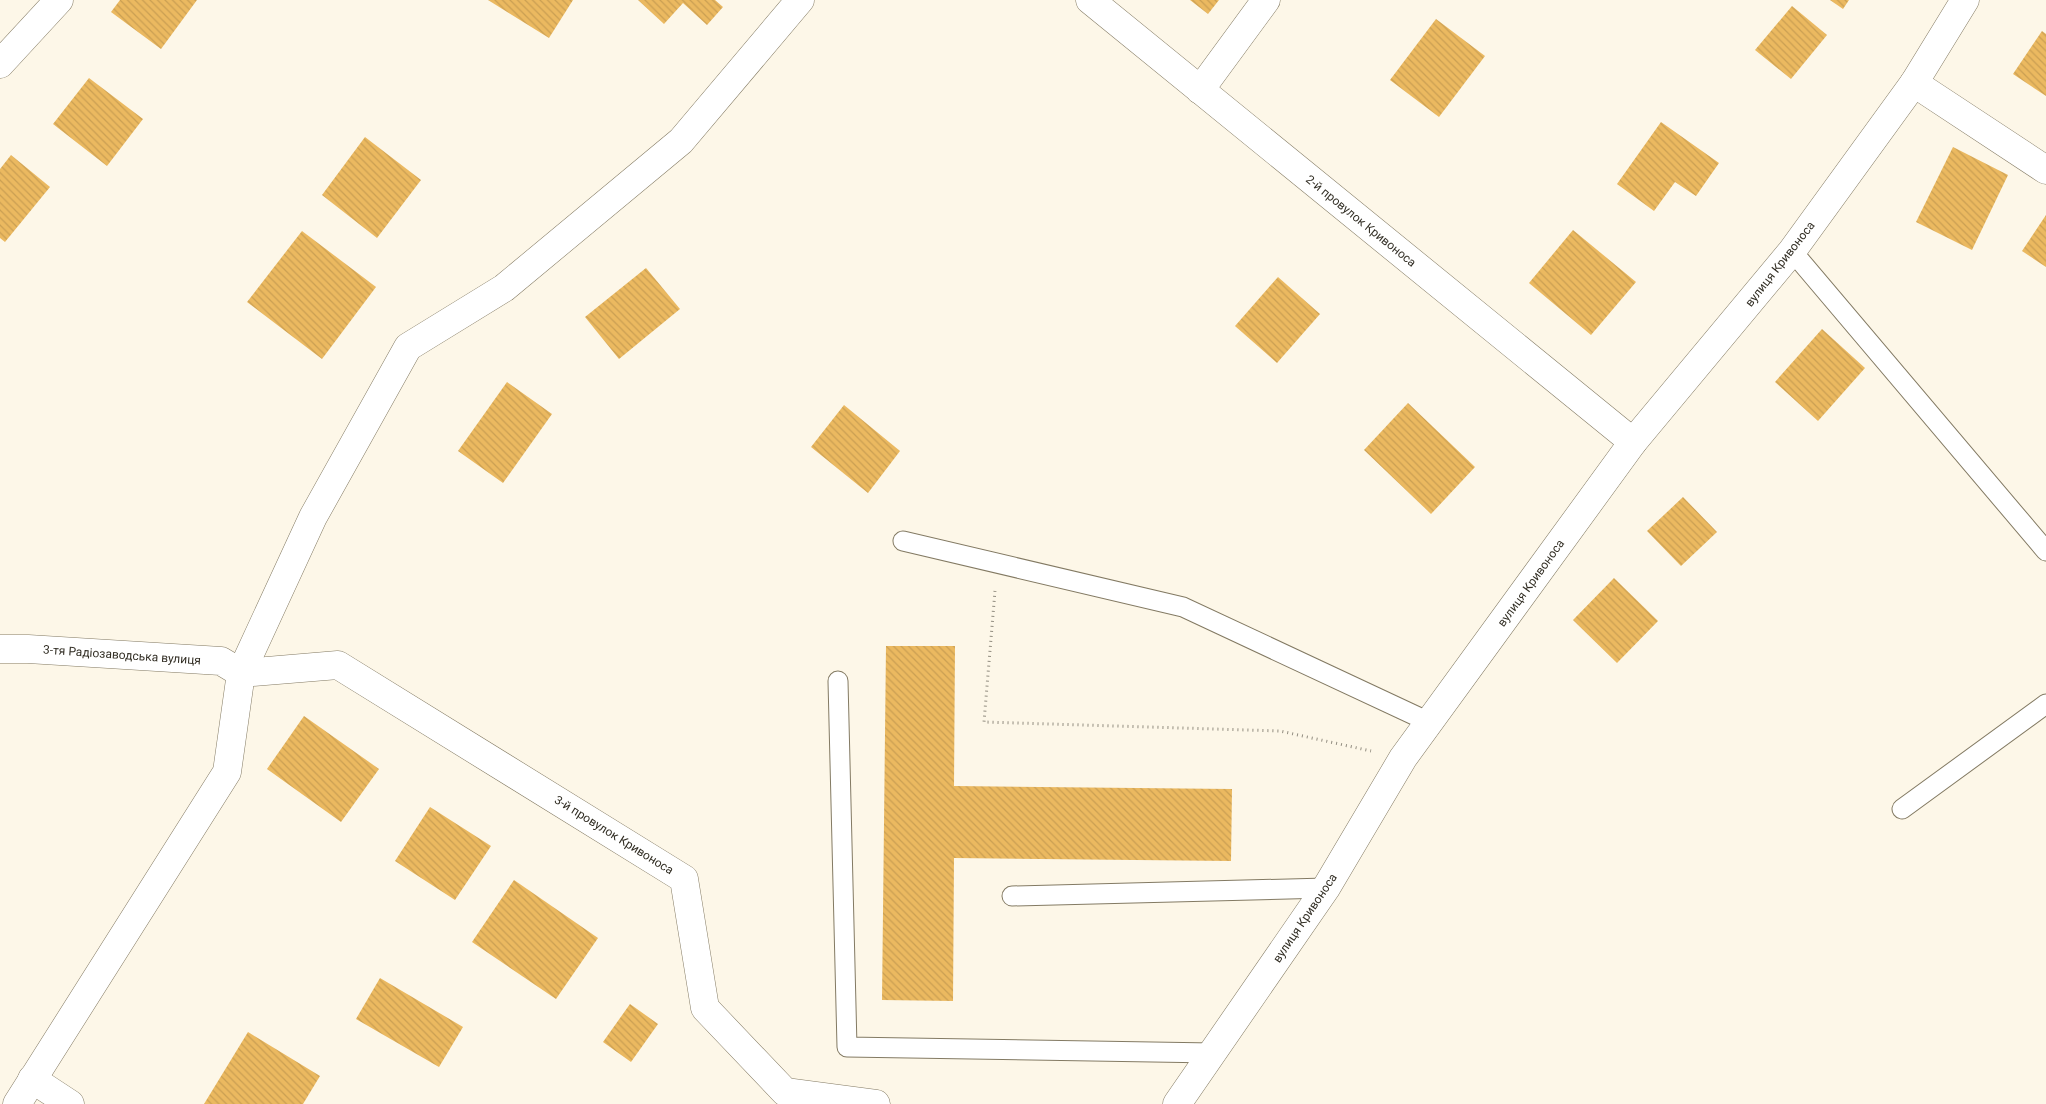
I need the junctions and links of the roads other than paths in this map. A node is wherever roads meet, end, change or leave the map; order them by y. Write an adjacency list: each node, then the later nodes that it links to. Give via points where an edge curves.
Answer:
1 (59, 0): 6 (street)
2 (800, 0): 15 (street, via 681,141 504,288 408,347 313,517)
3 (1090, 0): 8 (street, 2-й провулок Кривоноса)
4 (1266, 0): 8 (street)
5 (1965, 0): 7 (street, вулиця Кривоноса)
6 (0, 64)
7 (1914, 83): 9 (street); 10 (street, вулиця Кривоноса)
8 (1200, 90): 11 (street, 2-й провулок Кривоноса)
9 (2046, 170)
10 (1792, 251): 11 (street, вулиця Кривоноса); 13 (lane)
11 (1633, 442): 18 (street, вулиця Кривоноса)
12 (903, 541): 18 (lane, via 1183,606)
13 (2046, 551)
14 (0, 649): 15 (street, 3-тя Радіозаводська вулиця, via 221,661)
15 (241, 673): 23 (street, via 227,772); 26 (street, 3-й провулок Кривоноса, via 338,665 684,879 705,1008 785,1092)
16 (838, 681): 22 (lane, via 847,1047)
17 (2046, 704): 19 (lane)
18 (1429, 722): 20 (street, вулиця Кривоноса, via 1403,758)
19 (1902, 809)
20 (1326, 888): 21 (lane); 22 (street, вулиця Кривоноса)
21 (1012, 896)
22 (1213, 1053): 27 (street, вулиця Кривоноса)
23 (32, 1079): 24 (street); 25 (street)
24 (17, 1104)
25 (70, 1104)
26 (876, 1104)
27 (1177, 1104)

